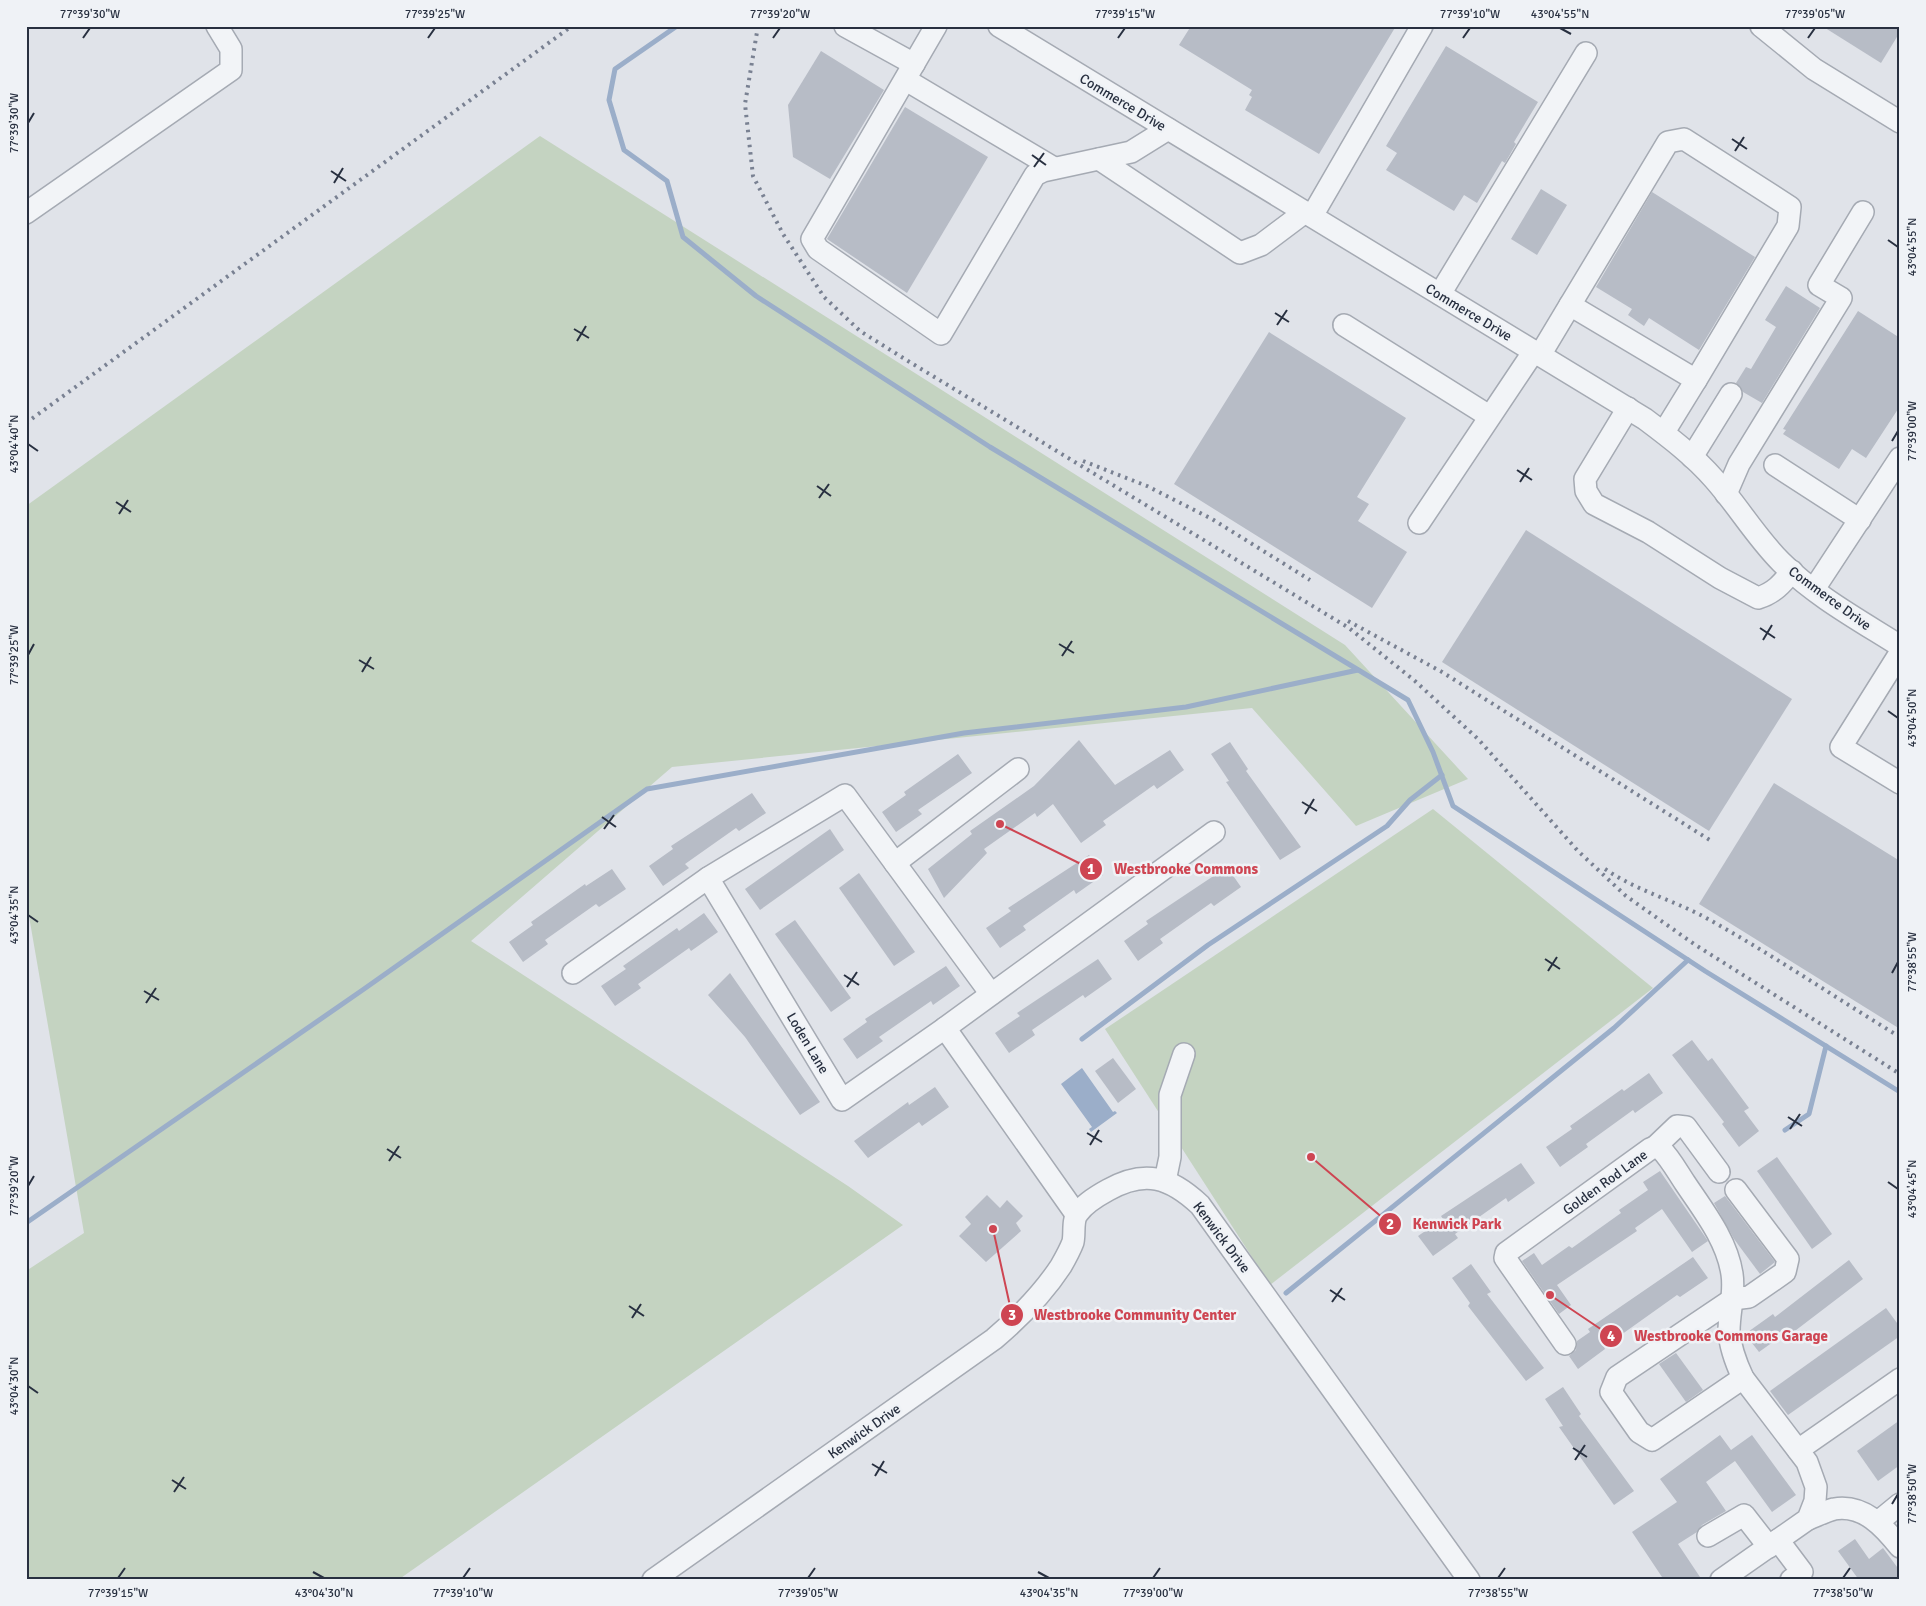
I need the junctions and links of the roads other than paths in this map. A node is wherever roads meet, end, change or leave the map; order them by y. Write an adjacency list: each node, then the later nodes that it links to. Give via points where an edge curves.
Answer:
1 (217, 26): 14 (street, via 231,49 231,70)
2 (845, 26): 8 (street)
3 (936, 26): 8 (street)
4 (999, 26): 10 (street, Commerce Drive)
5 (1422, 26): 15 (street)
6 (1761, 26): 9 (street, via 1814,69)
7 (1586, 53): 16 (street)
8 (910, 72): 12 (street); 12 (street, via 812,239 818,249 941,334 1035,174)
9 (1900, 122)
10 (1168, 129): 11 (street, via 1132,152); 15 (street, Commerce Drive)
11 (1098, 159): 12 (street); 15 (street, via 1240,254 1262,246)
12 (1054, 168)
13 (1863, 212): 28 (street, via 1819,285 1841,298 1739,464)
14 (26, 213)
15 (1308, 214): 16 (street, Commerce Drive)
16 (1440, 294): 19 (street, Commerce Drive)
17 (1570, 304): 19 (street); 20 (street); 20 (street, via 1668,142 1684,139 1790,207 1788,226)
18 (1344, 325): 23 (street)
19 (1537, 353): 22 (street, Commerce Drive); 23 (street)
20 (1696, 380): 24 (street)
21 (1731, 394): 25 (street)
22 (1628, 408): 24 (street, Commerce Drive); 31 (street, via 1585,479 1586,492 1594,504 1655,536 1758,598 1780,586)
23 (1489, 416): 30 (street)
24 (1664, 432): 25 (street, Commerce Drive)
25 (1692, 457): 28 (street, Commerce Drive)
26 (1900, 458): 29 (street)
27 (1775, 465): 29 (street)
28 (1726, 494): 31 (street, Commerce Drive, via 1758,536)
29 (1860, 520): 32 (street)
30 (1419, 523)
31 (1792, 571): 32 (street, Commerce Drive)
32 (1814, 589): 33 (street, Commerce Drive)
33 (1900, 646)
34 (1900, 652): 36 (street, via 1841,747)
35 (1018, 770): 38 (street)
36 (1900, 783)
37 (1214, 832): 41 (street, Loden Lane)
38 (895, 863): 39 (street, via 845,796); 41 (street)
39 (708, 878): 40 (street); 42 (street, Loden Lane, via 842,1100)
40 (573, 973)
41 (992, 994): 42 (street, Loden Lane)
42 (945, 1028): 48 (street)
43 (1184, 1054): 46 (street, via 1170,1096 1170,1157)
44 (1655, 1147): 45 (street, via 1677,1126 1686,1127); 49 (street, Golden Rod Lane, via 1664,1152 1714,1226 1730,1262); 50 (street, Golden Rod Lane, via 1506,1253 1505,1258)
45 (1719, 1172)
46 (1165, 1180): 48 (street, Kenwick Drive, via 1136,1179 1119,1184); 61 (street, Kenwick Drive, via 1185,1191 1200,1205)
47 (1736, 1190): 49 (street, via 1788,1259 1785,1272 1749,1297)
48 (1076, 1214): 60 (street, Kenwick Drive, via 1072,1243 1062,1265 1021,1316 994,1339)
49 (1733, 1299): 51 (street, Golden Rod Lane, via 1729,1330 1732,1350); 51 (street, via 1617,1377 1611,1392 1639,1432 1652,1440)
50 (1565, 1344)
51 (1743, 1378): 53 (street, Golden Rod Lane)
52 (1900, 1379): 53 (street)
53 (1798, 1450): 55 (street, Golden Rod Lane, via 1812,1470 1816,1486 1815,1501)
54 (1900, 1504): 56 (street)
55 (1808, 1519): 56 (street, via 1834,1509 1845,1509 1868,1515); 58 (street)
56 (1878, 1522): 59 (street)
57 (1708, 1536): 58 (street, via 1744,1515)
58 (1773, 1543): 62 (street); 63 (street, via 1802,1572)
59 (1900, 1547)
60 (653, 1580)
61 (1470, 1580)
62 (1722, 1580)
63 (1792, 1580)

